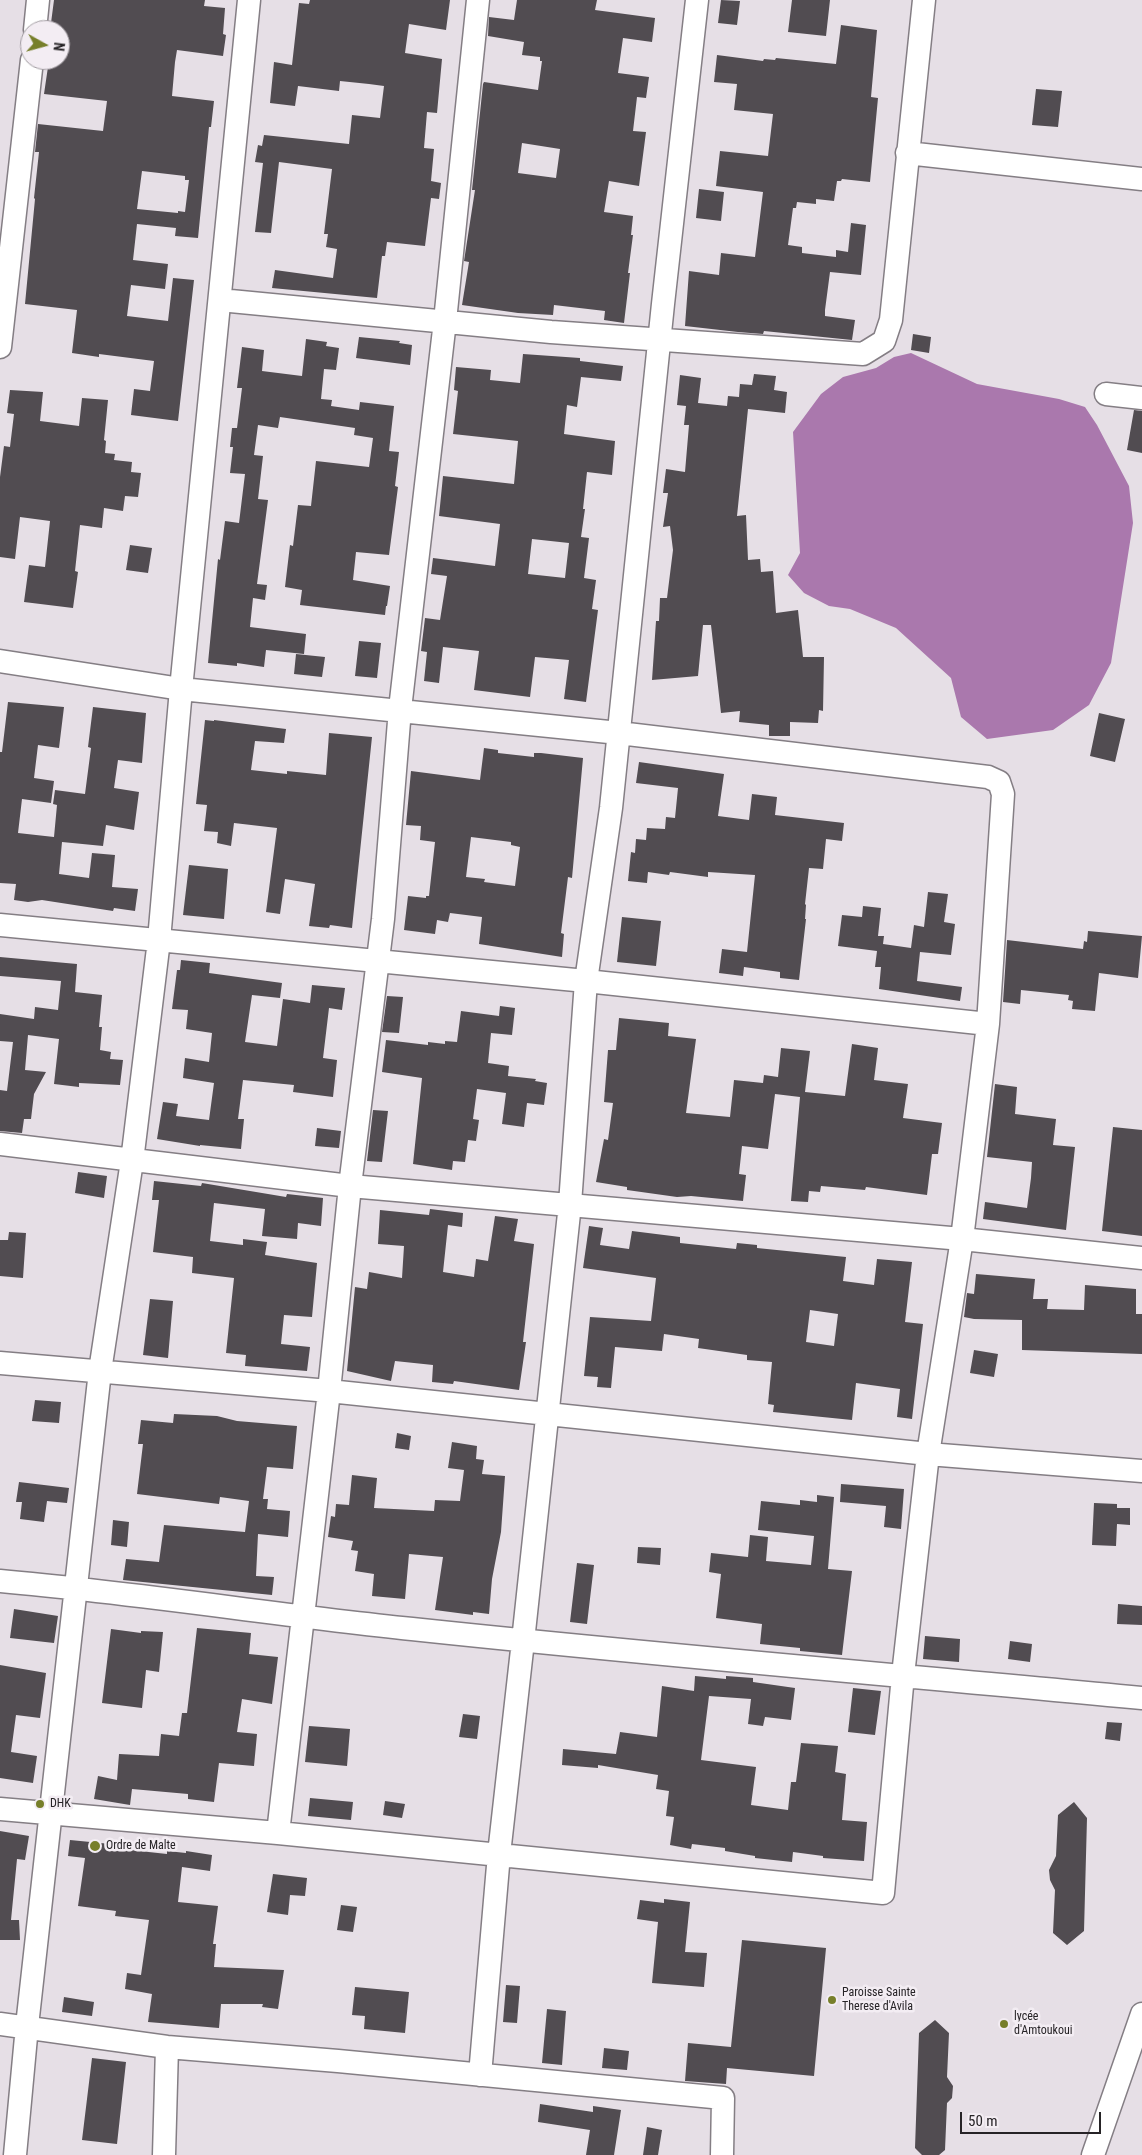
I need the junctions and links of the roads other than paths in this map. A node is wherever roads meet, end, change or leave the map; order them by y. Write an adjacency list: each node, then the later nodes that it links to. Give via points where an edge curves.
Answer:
1 (38, 0): 6 (street)
2 (250, 0): 10 (street)
3 (478, 0): 11 (street)
4 (697, 0): 12 (street)
5 (924, 0): 8 (street)
6 (36, 20)
7 (31, 70): 13 (street)
8 (907, 153): 9 (street); 12 (street, via 891,320 884,341 863,354)
9 (1142, 179)
10 (220, 300): 11 (street); 17 (street)
11 (445, 320): 12 (street); 18 (street)
12 (659, 340): 19 (street)
13 (0, 347)
14 (1106, 394): 15 (street)
15 (1142, 398)
16 (0, 662): 17 (street)
17 (181, 689): 18 (street); 21 (street)
18 (400, 709): 19 (street); 22 (street)
19 (619, 733): 23 (street); 24 (street, via 988,776 999,782 1003,794)
20 (0, 925): 21 (street)
21 (159, 940): 22 (street); 26 (street)
22 (378, 961): 23 (street); 27 (street)
23 (586, 981): 24 (street); 28 (street)
24 (988, 1024): 29 (street)
25 (0, 1144): 26 (street)
26 (132, 1161): 27 (street); 32 (street)
27 (350, 1186): 28 (street); 33 (street)
28 (570, 1204): 29 (street); 34 (street)
29 (962, 1239): 30 (street); 35 (street)
30 (1142, 1258)
31 (0, 1363): 32 (street)
32 (100, 1372): 33 (street); 38 (street)
33 (330, 1391): 34 (street); 39 (street)
34 (546, 1415): 35 (street); 40 (street)
35 (928, 1454): 36 (street); 41 (street)
36 (1142, 1471)
37 (0, 1581): 38 (street)
38 (75, 1588): 39 (street); 44 (street)
39 (304, 1618): 40 (street); 45 (street)
40 (523, 1641): 41 (street); 46 (street)
41 (903, 1675): 42 (street); 46 (street, via 883,1893)
42 (1142, 1698)
43 (0, 1809): 44 (street)
44 (50, 1814): 45 (street); 49 (street)
45 (278, 1833): 46 (street)
46 (498, 1854): 51 (street)
47 (1142, 2014): 55 (street)
48 (0, 2024): 49 (street)
49 (27, 2026): 50 (street); 52 (street)
50 (167, 2047): 51 (street); 53 (street)
51 (480, 2075): 54 (street, via 723,2098)
52 (14, 2155)
53 (164, 2155)
54 (722, 2155)
55 (1093, 2155)

